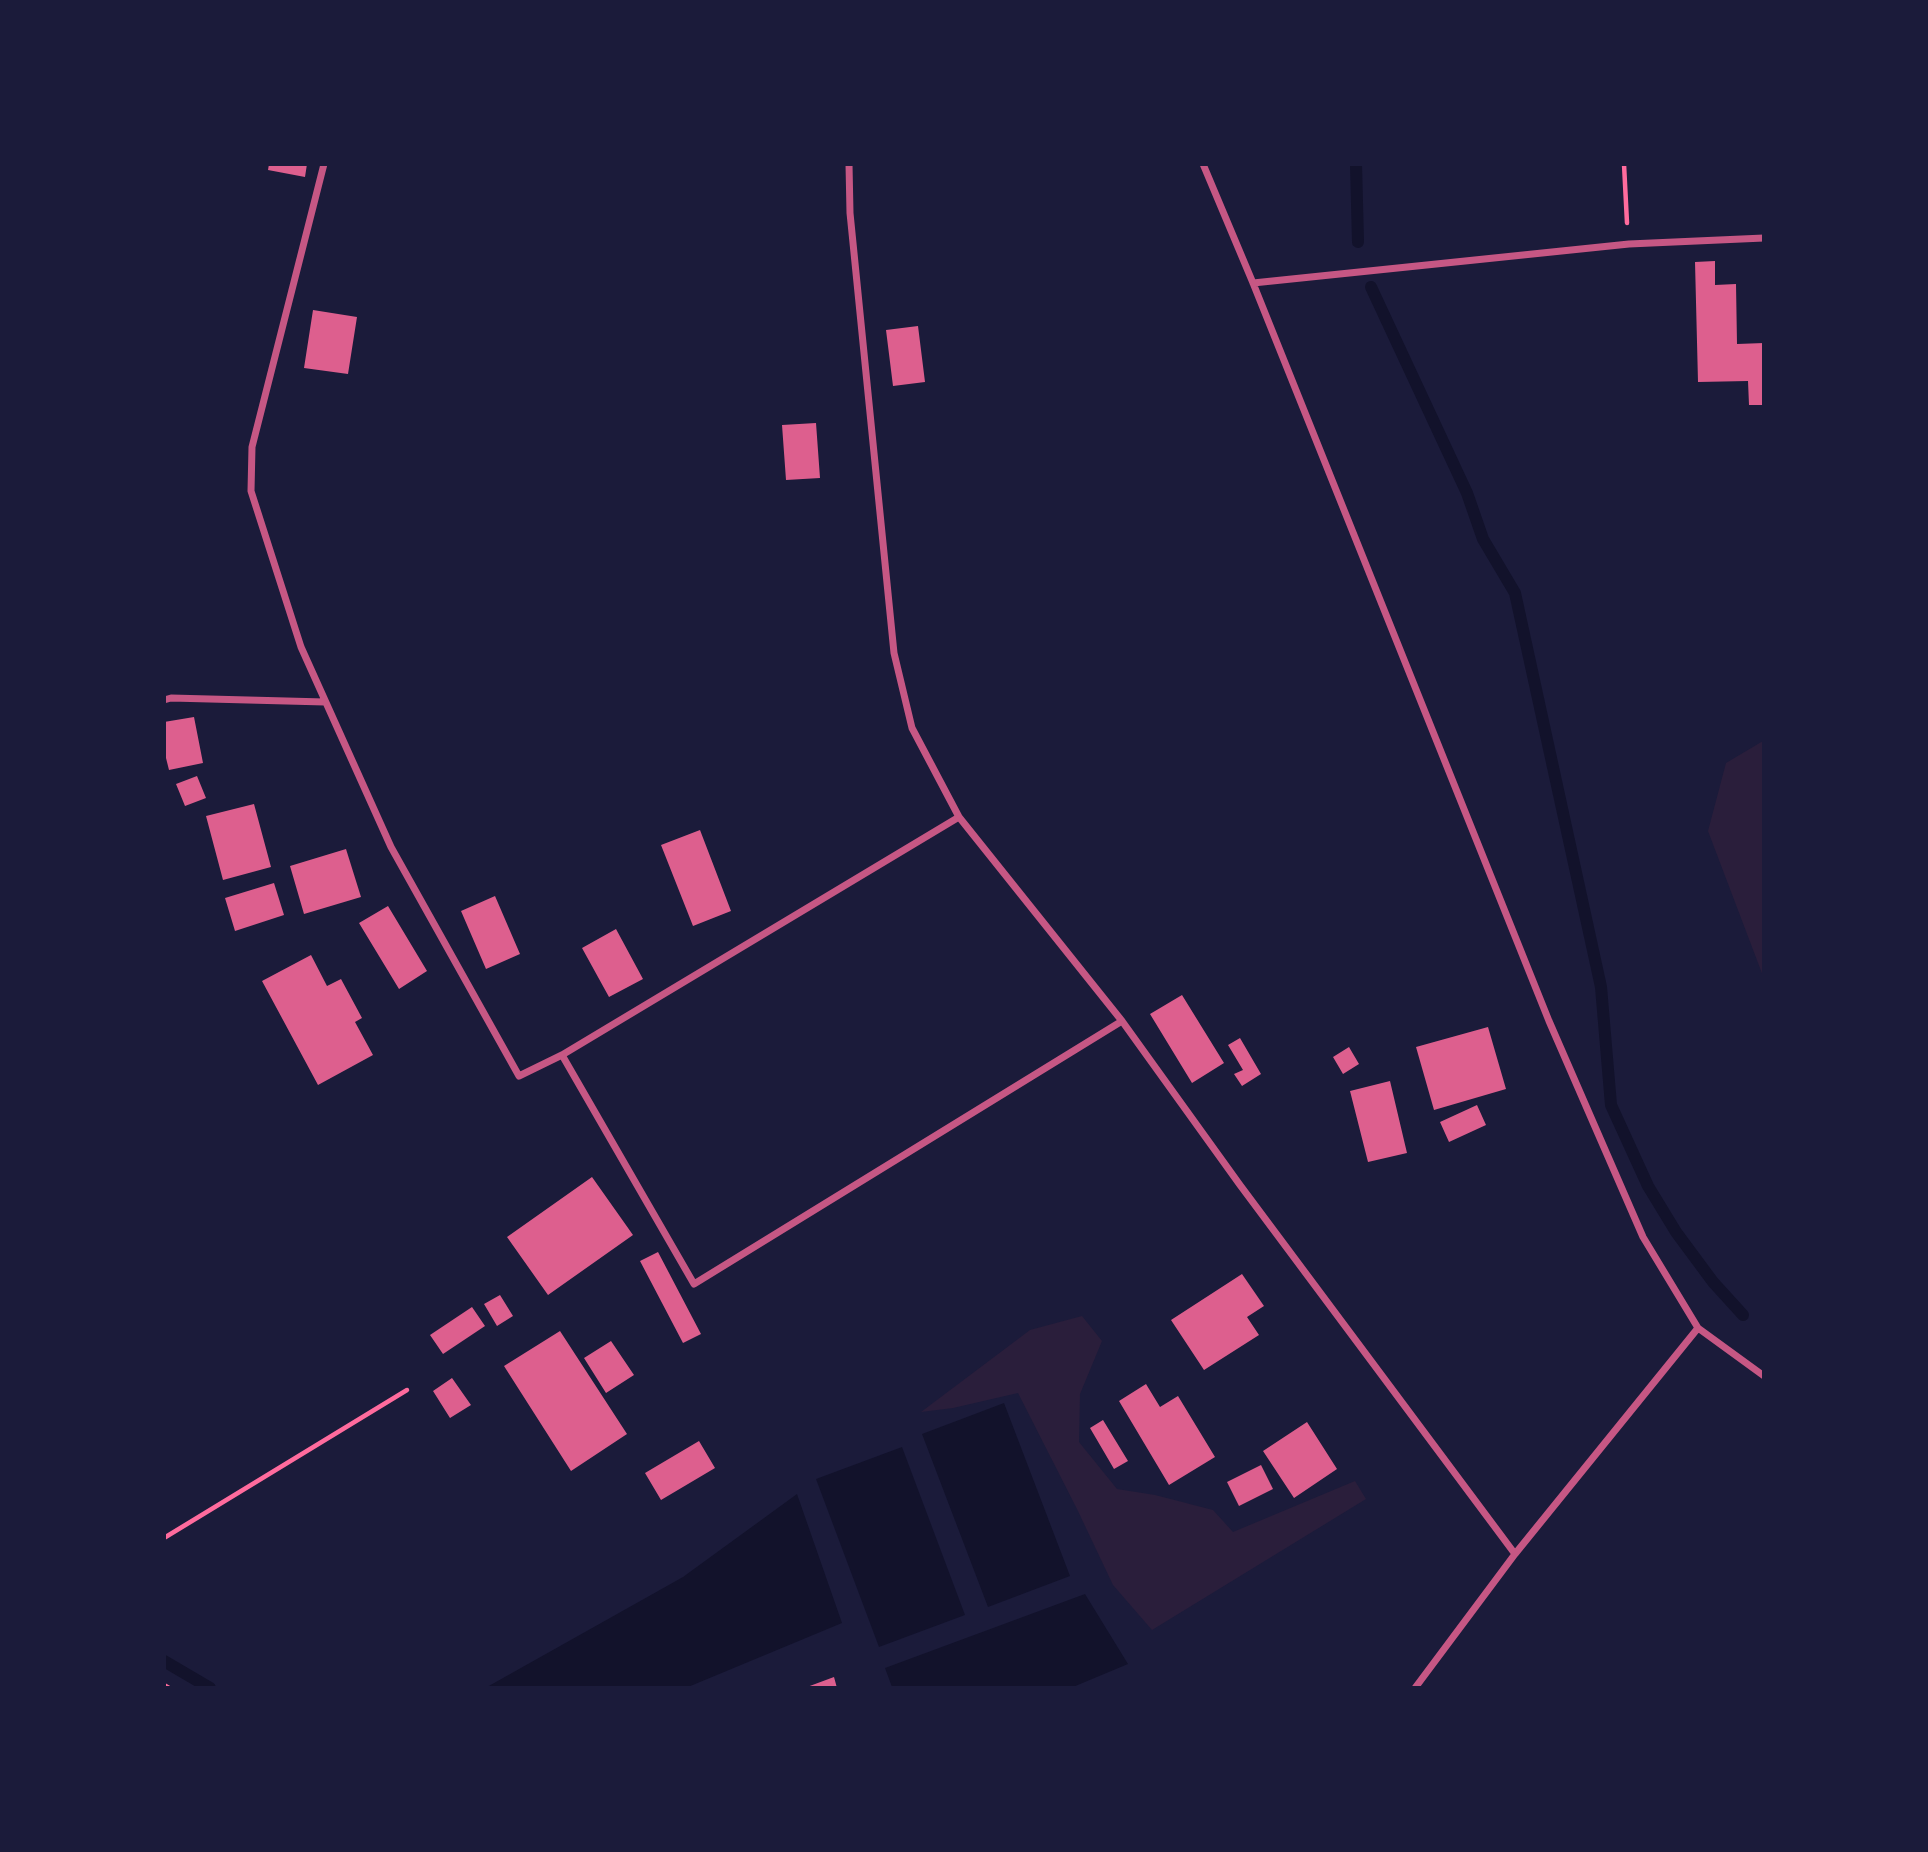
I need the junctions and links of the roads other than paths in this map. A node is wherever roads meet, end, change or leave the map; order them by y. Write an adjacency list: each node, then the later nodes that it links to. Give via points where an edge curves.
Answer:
1 (324, 164): 7 (street, via 252,447 251,491 301,647)
2 (849, 164): 8 (street, via 894,653 912,728)
3 (1203, 164): 5 (street)
4 (1763, 238): 5 (street, via 1629,244)
5 (1253, 283): 11 (street, via 1549,1021 1643,1237)
6 (164, 700): 7 (street)
7 (325, 702): 10 (street, via 391,847 519,1076)
8 (959, 817): 9 (street); 10 (street)
9 (1122, 1021): 10 (street, via 694,1284); 13 (street)
10 (562, 1055)
11 (1698, 1328): 12 (street); 13 (street)
12 (1763, 1376)
13 (1516, 1554): 14 (street)
14 (1415, 1688)

